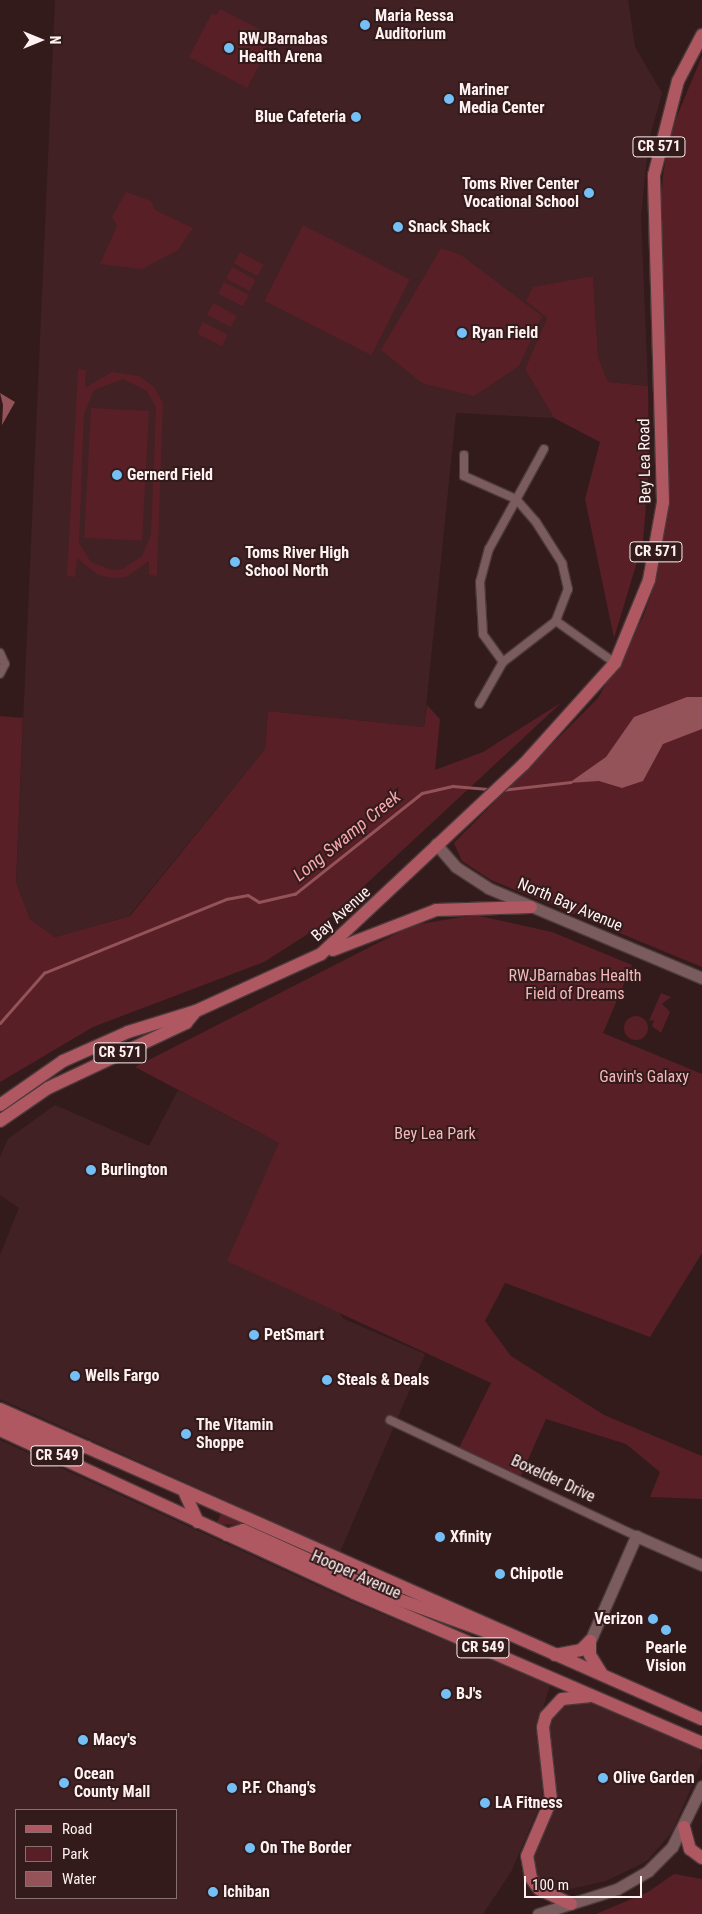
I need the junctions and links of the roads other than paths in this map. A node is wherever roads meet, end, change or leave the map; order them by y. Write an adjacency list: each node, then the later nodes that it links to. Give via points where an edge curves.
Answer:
1 (702, 35): 8 (main road, Bey Lea Road / CR 571, via 678,80 654,175 663,502 649,580)
2 (544, 449): 4 (street)
3 (464, 455): 4 (street, via 464,476)
4 (516, 499): 5 (street, via 546,536 566,574 567,601); 7 (street, via 489,549 480,582 483,634)
5 (556, 620): 7 (street); 8 (street)
6 (0, 652): 9 (street, via 5,664)
7 (502, 662): 10 (street)
8 (614, 663): 11 (main road, Bey Lea Road / CR 571, via 574,713)
9 (0, 674)
10 (478, 704)
11 (436, 844): 12 (street, North Bay Avenue, via 472,880); 13 (main road, Bay Avenue / CR 571)
12 (531, 907): 13 (main road, via 436,910); 14 (street, North Bay Avenue)
13 (321, 954): 15 (main road, Bay Avenue / CR 571)
14 (702, 978)
15 (196, 1011): 16 (main road, Bay Avenue / CR 571, via 128,1032 63,1061); 17 (main road, Bay Avenue / CR 571, via 186,1023 48,1088)
16 (0, 1105)
17 (0, 1121)
18 (0, 1409): 22 (main road, Hooper Avenue / CR 549)
19 (390, 1420): 26 (street, Boxelder Drive)
20 (0, 1421): 22 (main road, via 65,1449)
21 (0, 1430): 24 (main road, Hooper Avenue / CR 549)
22 (87, 1448): 23 (main road, Hooper Avenue / CR 549)
23 (184, 1491): 24 (main road); 29 (main road, Hooper Avenue / CR 549)
24 (198, 1522): 25 (main road, Hooper Avenue / CR 549)
25 (227, 1535): 29 (main road, via 243,1530 324,1570 468,1628); 32 (main road, Hooper Avenue / CR 549)
26 (636, 1536): 27 (street, Boxelder Drive); 28 (street)
27 (702, 1565)
28 (590, 1641): 30 (main road, via 581,1650); 31 (main road, via 590,1655)
29 (528, 1643): 30 (main road, Hooper Avenue / CR 549)
30 (554, 1655): 31 (main road, Hooper Avenue / CR 549)
31 (604, 1676): 33 (main road, Hooper Avenue / CR 549)
32 (600, 1698): 34 (main road, Hooper Avenue / CR 549); 38 (main road, via 577,1694 562,1699 546,1716 543,1727 551,1800 530,1846 527,1867 539,1889)
33 (702, 1719)
34 (702, 1743)
35 (702, 1786): 36 (street)
36 (684, 1827): 37 (main road, via 690,1849); 38 (street, via 672,1847 648,1871 624,1885)
37 (702, 1858)
38 (571, 1904): 39 (street)
39 (538, 1914)

